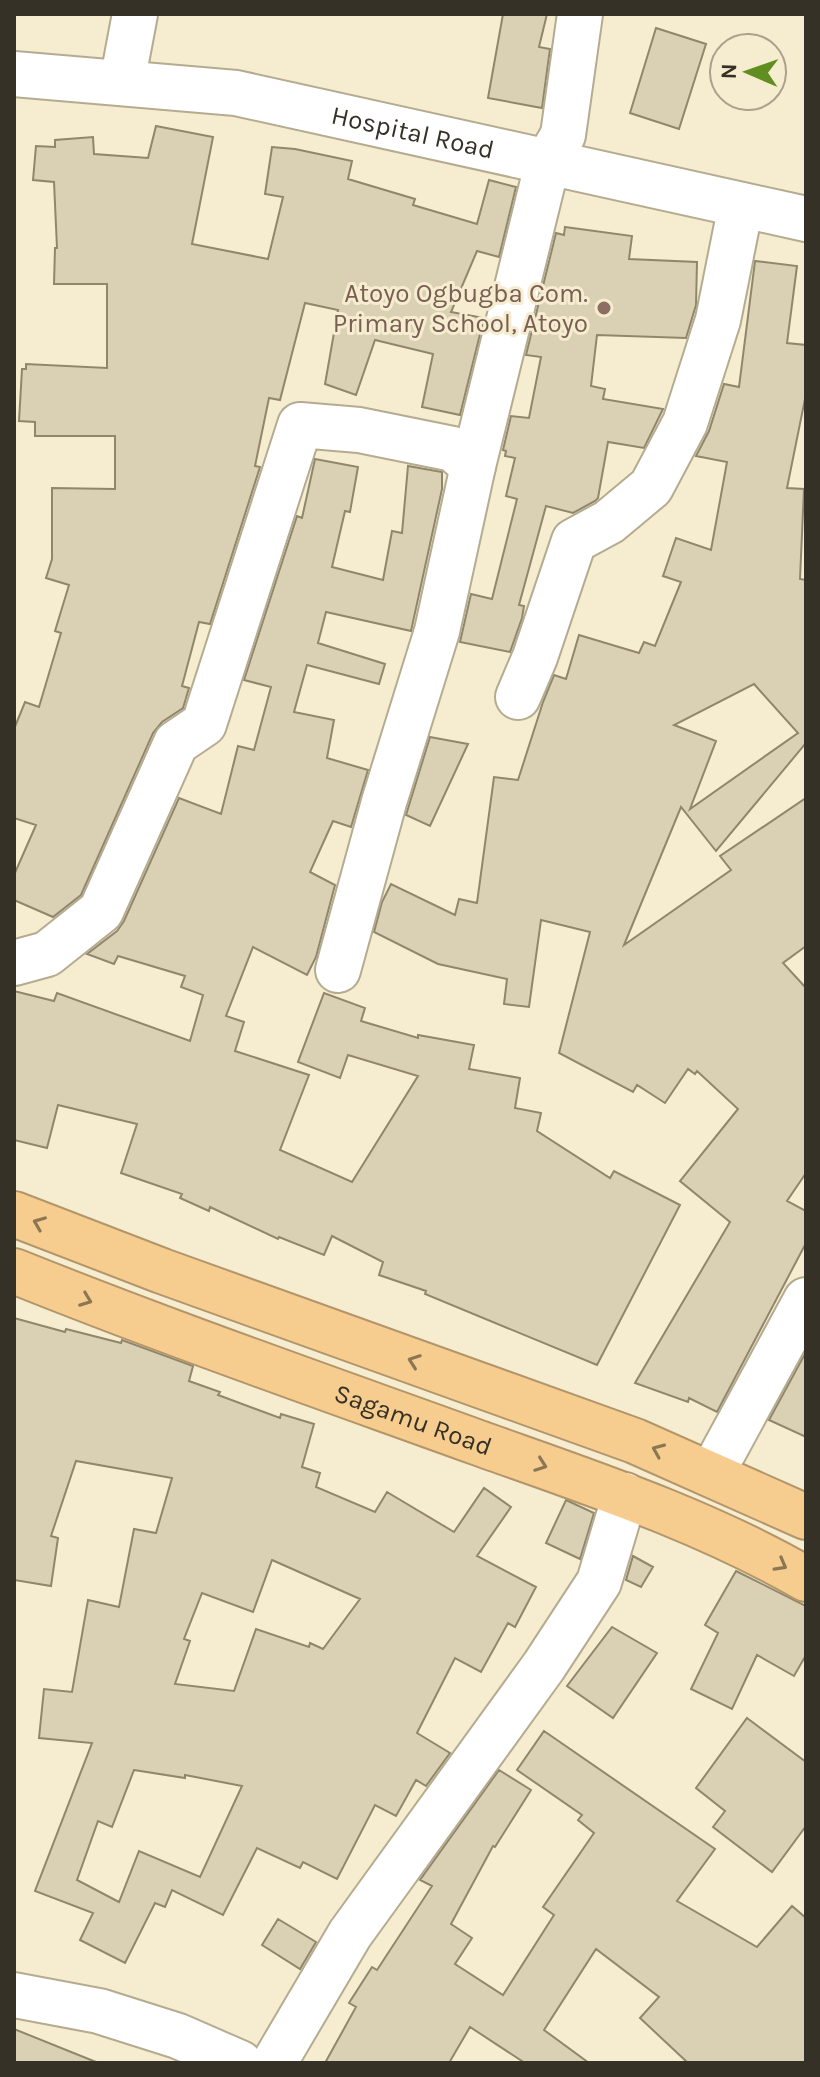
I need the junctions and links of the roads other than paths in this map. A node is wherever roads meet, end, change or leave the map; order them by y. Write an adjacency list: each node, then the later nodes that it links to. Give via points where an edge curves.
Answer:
1 (135, 14): 4 (street)
2 (580, 14): 5 (street, via 563,135)
3 (14, 74): 4 (street, Hospital Road)
4 (122, 83): 5 (street, Hospital Road, via 236,93)
5 (548, 161): 6 (street, Hospital Road); 8 (street)
6 (741, 205): 7 (street, Hospital Road); 9 (street, via 718,320 685,423 651,487 609,522 574,541)
7 (806, 219)
8 (473, 466): 10 (street, via 453,449 359,430 300,425 204,724 176,743 101,911 47,954); 11 (street, via 437,631)
9 (518, 697)
10 (14, 963)
11 (338, 970)
12 (14, 1214): 15 (highway, Sagamu Road, one-way to 12)
13 (14, 1271): 16 (highway, Sagamu Road, one-way to 16)
14 (806, 1300): 15 (street)
15 (712, 1473): 17 (highway, Sagamu Road)
16 (625, 1495): 18 (highway, Sagamu Road, one-way to 18); 21 (street, via 599,1582 350,1934)
17 (806, 1517)
18 (806, 1579)
19 (14, 1995): 20 (street, via 99,2011)
20 (240, 2063)
21 (274, 2063)

